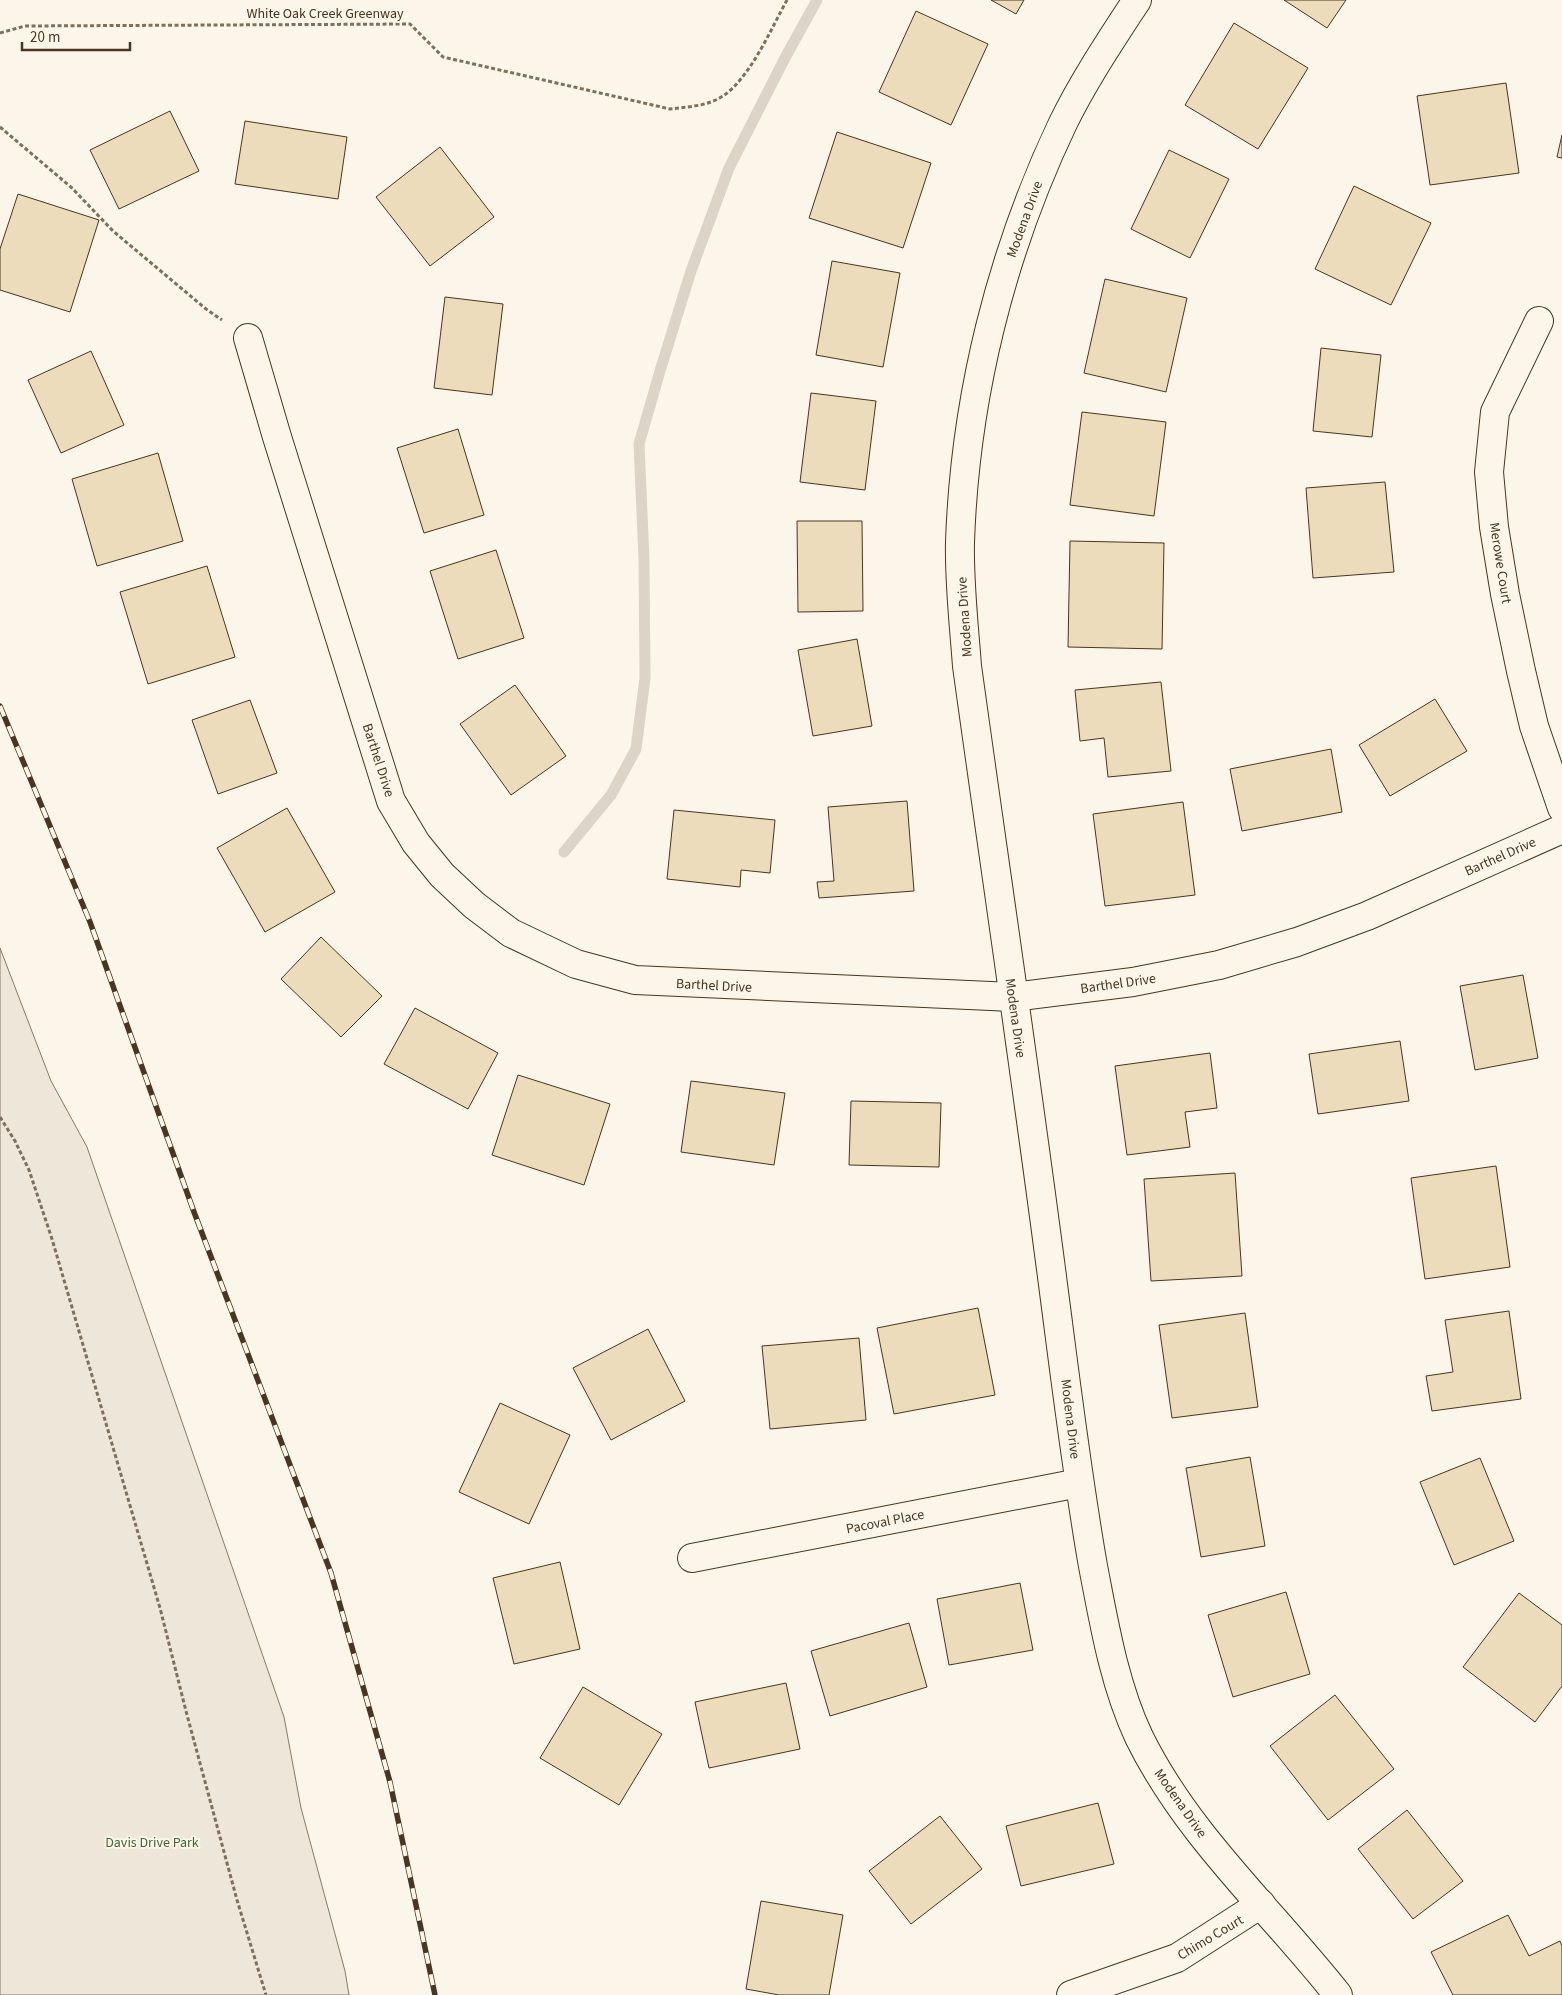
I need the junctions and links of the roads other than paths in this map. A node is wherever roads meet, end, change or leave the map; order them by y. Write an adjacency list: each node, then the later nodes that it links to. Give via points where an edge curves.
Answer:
1 (1137, 0): 6 (street, Modena Drive, via 1092,70 1043,167 1006,271 982,358 971,424 960,543 962,604 967,666)
2 (1539, 321): 4 (street, Merowe Court, via 1495,412 1489,472 1494,526 1521,672 1534,726)
3 (248, 338): 6 (street, Barthel Drive, via 391,801 416,843 442,875 474,905 511,933 576,964 636,980)
4 (1562, 808)
5 (1562, 829): 6 (street, Barthel Drive, via 1366,916 1298,942 1219,965 1133,982)
6 (1013, 997): 7 (street, Modena Drive)
7 (1079, 1483): 8 (street, Pacoval Place); 9 (street, Modena Drive, via 1106,1631 1118,1681 1138,1734 1162,1779 1194,1825)
8 (692, 1558)
9 (1261, 1904): 10 (street, Chimo Court, via 1177,1958); 11 (street, Modena Drive)
10 (1071, 1995)
11 (1338, 1995)

